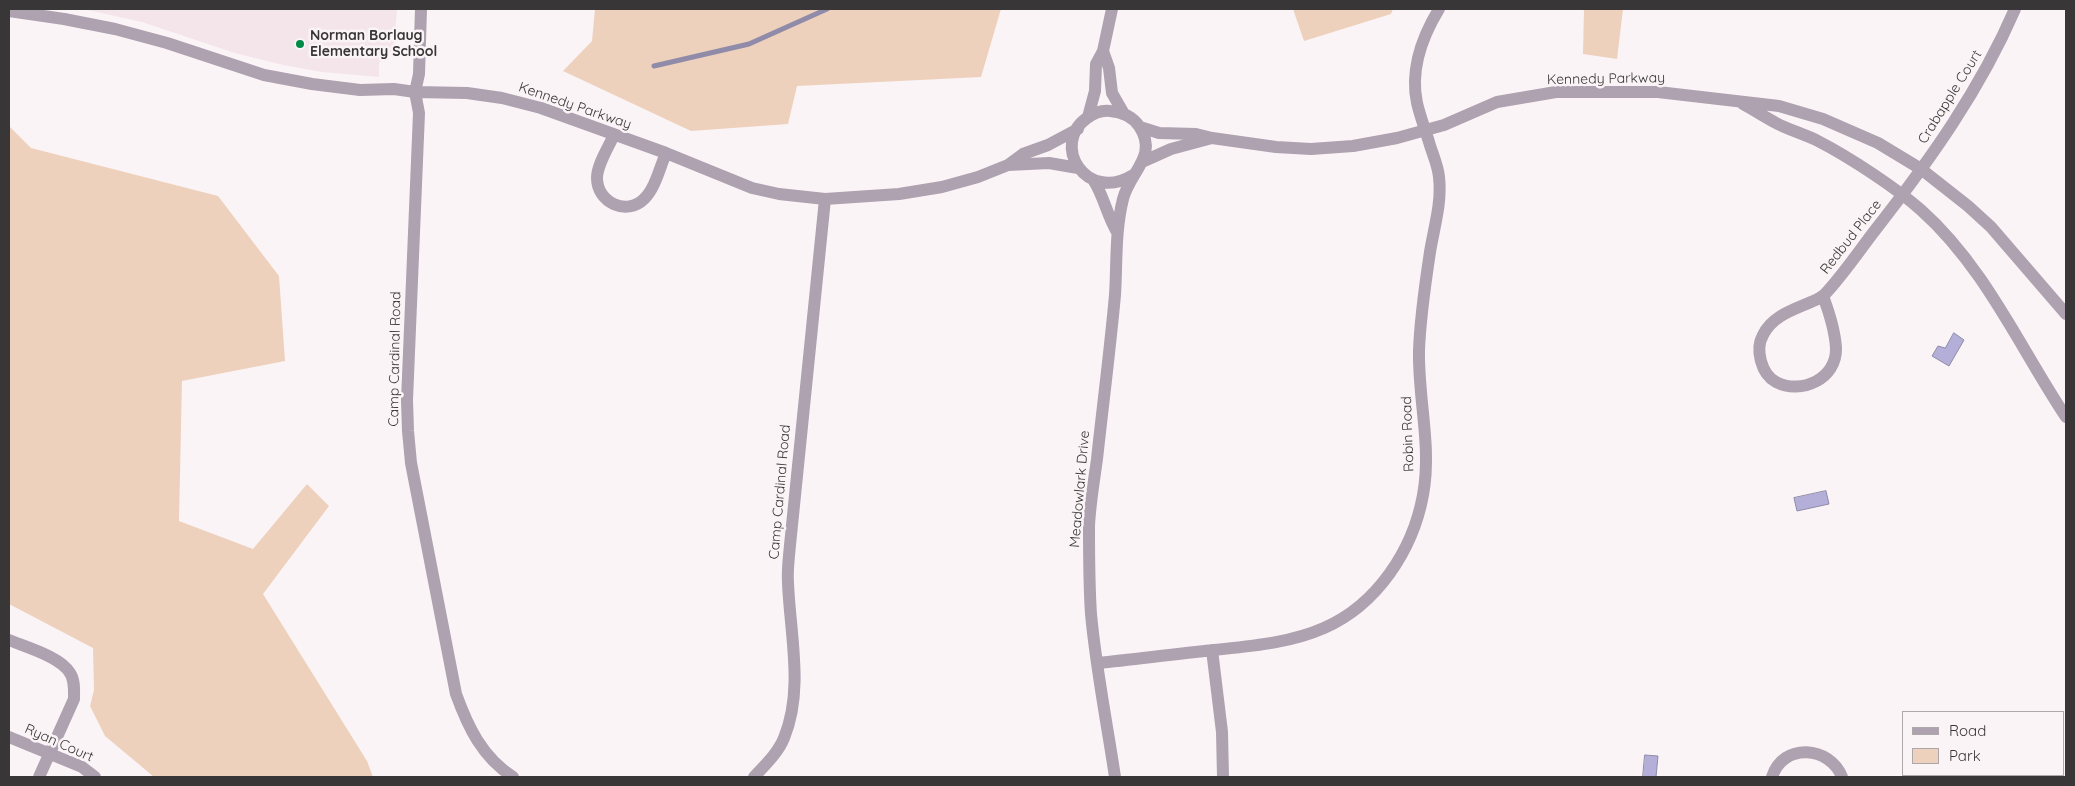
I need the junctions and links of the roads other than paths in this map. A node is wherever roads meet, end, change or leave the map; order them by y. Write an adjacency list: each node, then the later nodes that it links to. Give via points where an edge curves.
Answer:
1 (421, 9): 7 (street, Camp Cardinal Road, via 419,74)
2 (1112, 9): 6 (street)
3 (1439, 9): 13 (street, Robin Road, via 1420,46 1417,63 1417,101)
4 (2015, 9): 20 (street, Crabapple Court, via 1976,88)
5 (9, 11): 7 (street, Kennedy Parkway, via 115,29 264,75 360,90)
6 (1103, 51): 9 (street, via 1112,93); 10 (street, via 1096,64 1095,91)
7 (415, 92): 14 (street, Kennedy Parkway, via 467,93 502,98 541,108); 36 (street, Camp Cardinal Road, via 419,113 407,400 411,463 456,694 467,724 482,749)
8 (1739, 102): 13 (street, Kennedy Parkway, via 1658,92 1556,92 1497,102); 20 (street, Kennedy Parkway, via 1778,106 1823,119 1878,143); 23 (street, Kennedy Parkway, via 1818,141)
9 (1124, 114): 10 (street, via 1106,110); 11 (street)
10 (1088, 117): 12 (street)
11 (1140, 127): 15 (street, Kennedy Parkway, via 1159,133); 17 (street, via 1146,144)
12 (1078, 128): 18 (street, Kennedy Parkway, via 1048,145 1023,154); 19 (street, via 1072,144)
13 (1426, 131): 15 (street, Kennedy Parkway, via 1353,146 1311,149); 30 (street, Robin Road, via 1439,175 1440,203 1422,302 1419,353 1426,447 1424,494 1414,531 1399,560 1378,588 1357,607 1326,627 1296,639)
14 (614, 135): 16 (street, Kennedy Parkway); 16 (street, via 597,178 599,189 611,204 633,206 645,199)
15 (1212, 138): 17 (street, Kennedy Parkway, via 1171,149)
16 (666, 154): 24 (street, Kennedy Parkway, via 752,188)
17 (1142, 162): 21 (street)
18 (1008, 165): 19 (street, Kennedy Parkway, via 1049,163); 24 (street, Kennedy Parkway, via 942,187 899,194)
19 (1078, 168): 22 (street, via 1087,178)
20 (1921, 169): 23 (street, Crabapple Court); 27 (street, Kennedy Parkway, via 1991,227)
21 (1133, 175): 22 (street, via 1112,184); 25 (street, Meadowlark Drive, via 1125,193)
22 (1094, 180): 25 (street, Meadowlark Drive)
23 (1902, 196): 26 (street, Redbud Place); 28 (street, Kennedy Parkway, via 1922,211 1974,270)
24 (825, 199): 37 (street, Camp Cardinal Road, via 790,545 792,716 783,740)
25 (1117, 232): 31 (street, Meadowlark Drive, via 1115,294 1090,523 1091,614)
26 (1823, 296): 26 (street, Redbud Place, via 1783,314 1762,336 1759,353 1764,368 1774,381 1788,386 1806,386 1821,379 1830,368 1836,349)
27 (2066, 314)
28 (2066, 418)
29 (9, 640): 33 (street, via 56,660 71,674 75,686 74,699)
30 (1212, 650): 31 (street, Robin Road); 39 (street)
31 (1098, 663): 38 (street, Meadowlark Drive)
32 (9, 737): 33 (street, Ryan Court)
33 (50, 755): 34 (street); 35 (street, Ryan Court, via 82,767)
34 (39, 777)
35 (95, 777)
36 (513, 777)
37 (754, 777)
38 (1115, 777)
39 (1224, 777)
40 (1772, 777): 41 (street, via 1783,760 1797,752 1812,752 1826,758 1839,769)
41 (1842, 777)

